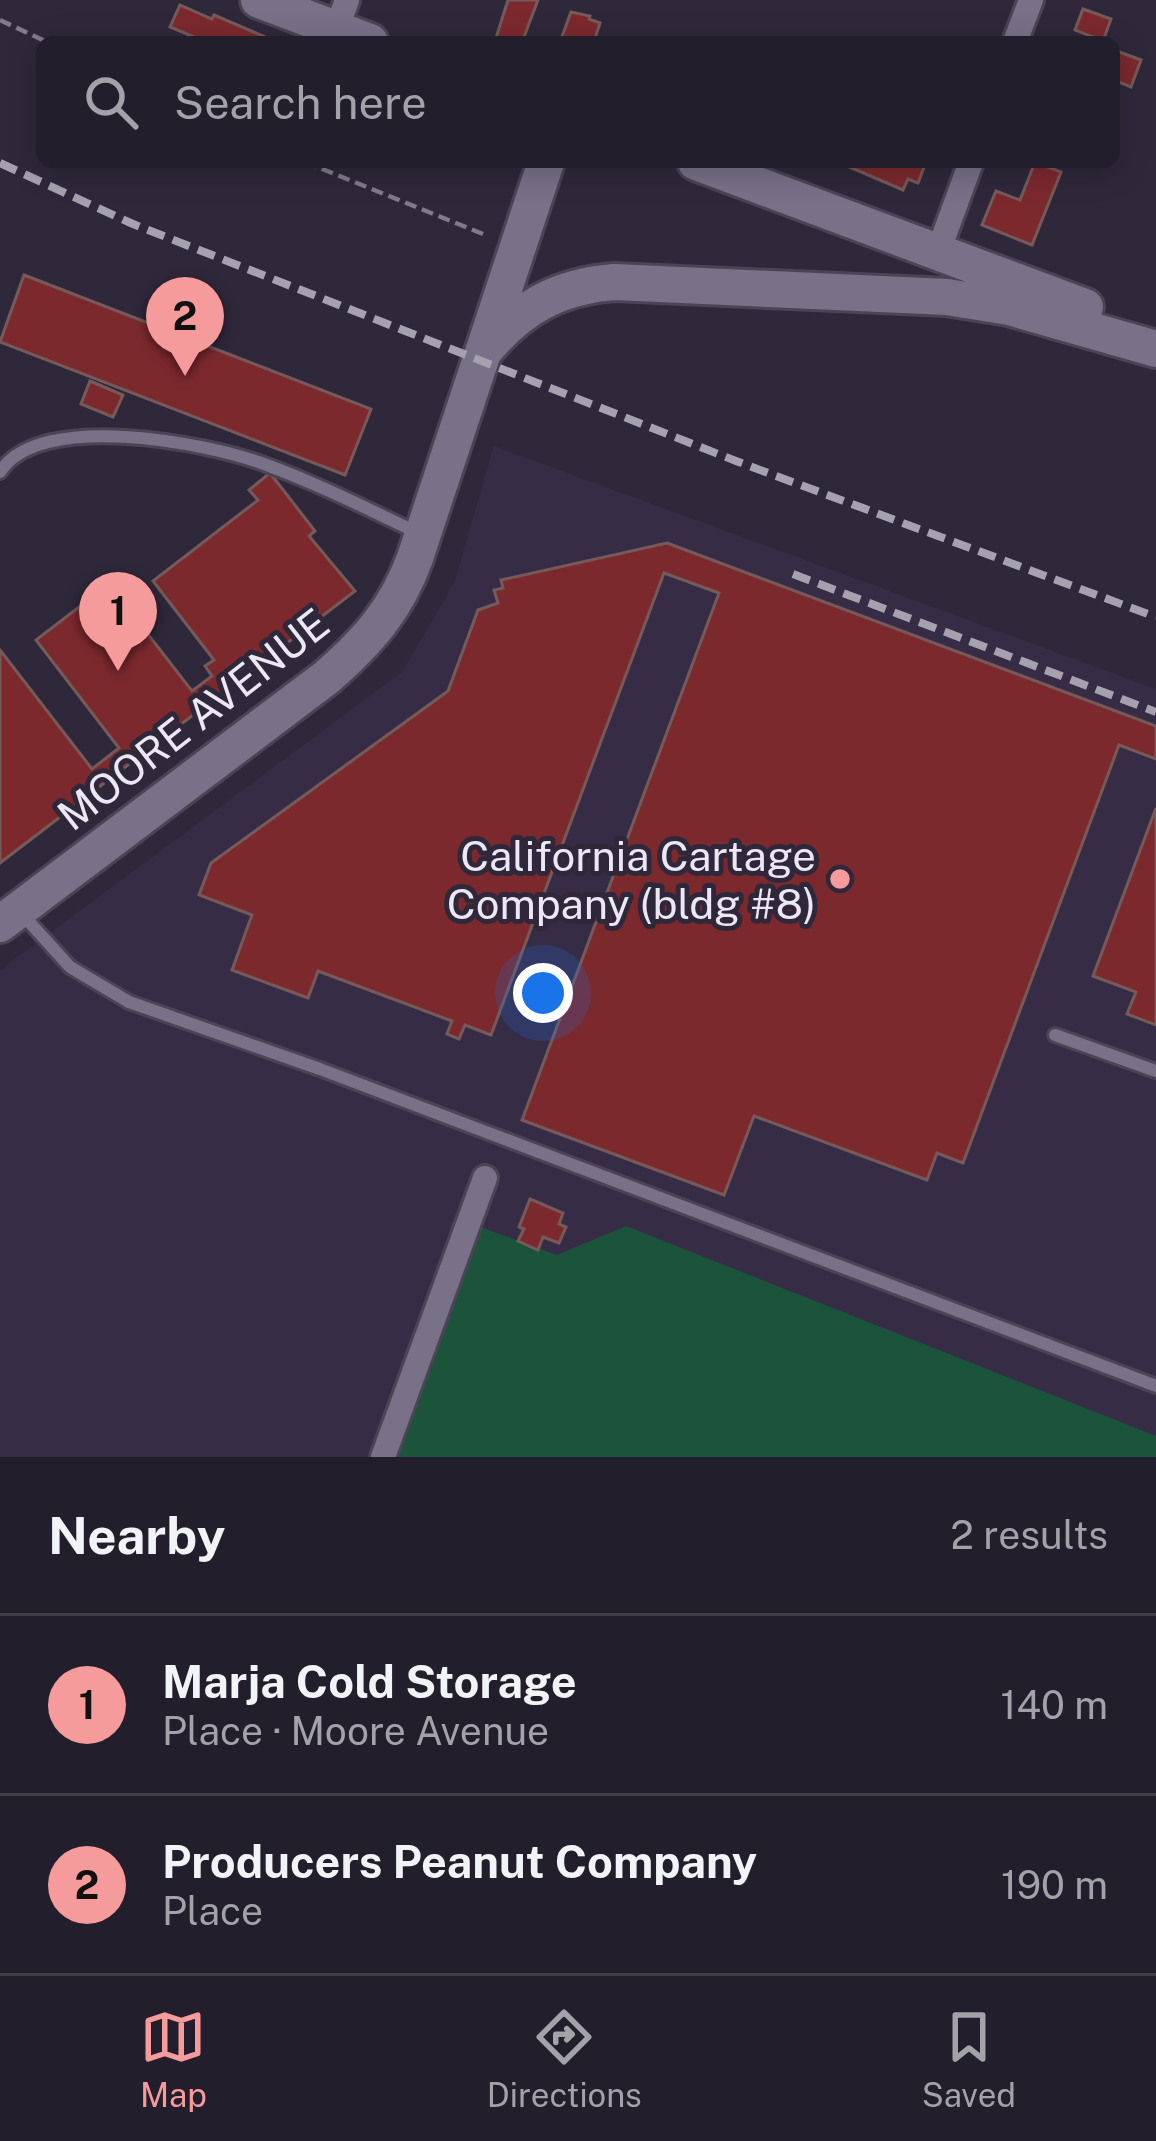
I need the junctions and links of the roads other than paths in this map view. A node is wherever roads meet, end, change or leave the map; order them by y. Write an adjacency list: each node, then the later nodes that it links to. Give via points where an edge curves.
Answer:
1 (259, 0): 3 (street)
2 (1031, 0): 4 (street)
3 (351, 24)
4 (1018, 36)
5 (543, 168): 11 (street, MOORE AVENUE)
6 (712, 168): 8 (street)
7 (969, 168): 8 (street)
8 (938, 252): 9 (street)
9 (1156, 333)
10 (1156, 349): 11 (street, MOORE AVENUE, via 947,297 615,282 538,302)
11 (478, 357): 13 (street, MOORE AVENUE)
12 (0, 472): 13 (lane, via 34,446 66,437 158,442 260,462)
13 (423, 535): 14 (street, MOORE AVENUE, via 404,589 371,638)
14 (9, 917): 18 (lane, via 129,1002)
15 (1055, 1035): 16 (lane)
16 (1156, 1071)
17 (485, 1178): 19 (street)
18 (1156, 1386)
19 (383, 1457)

